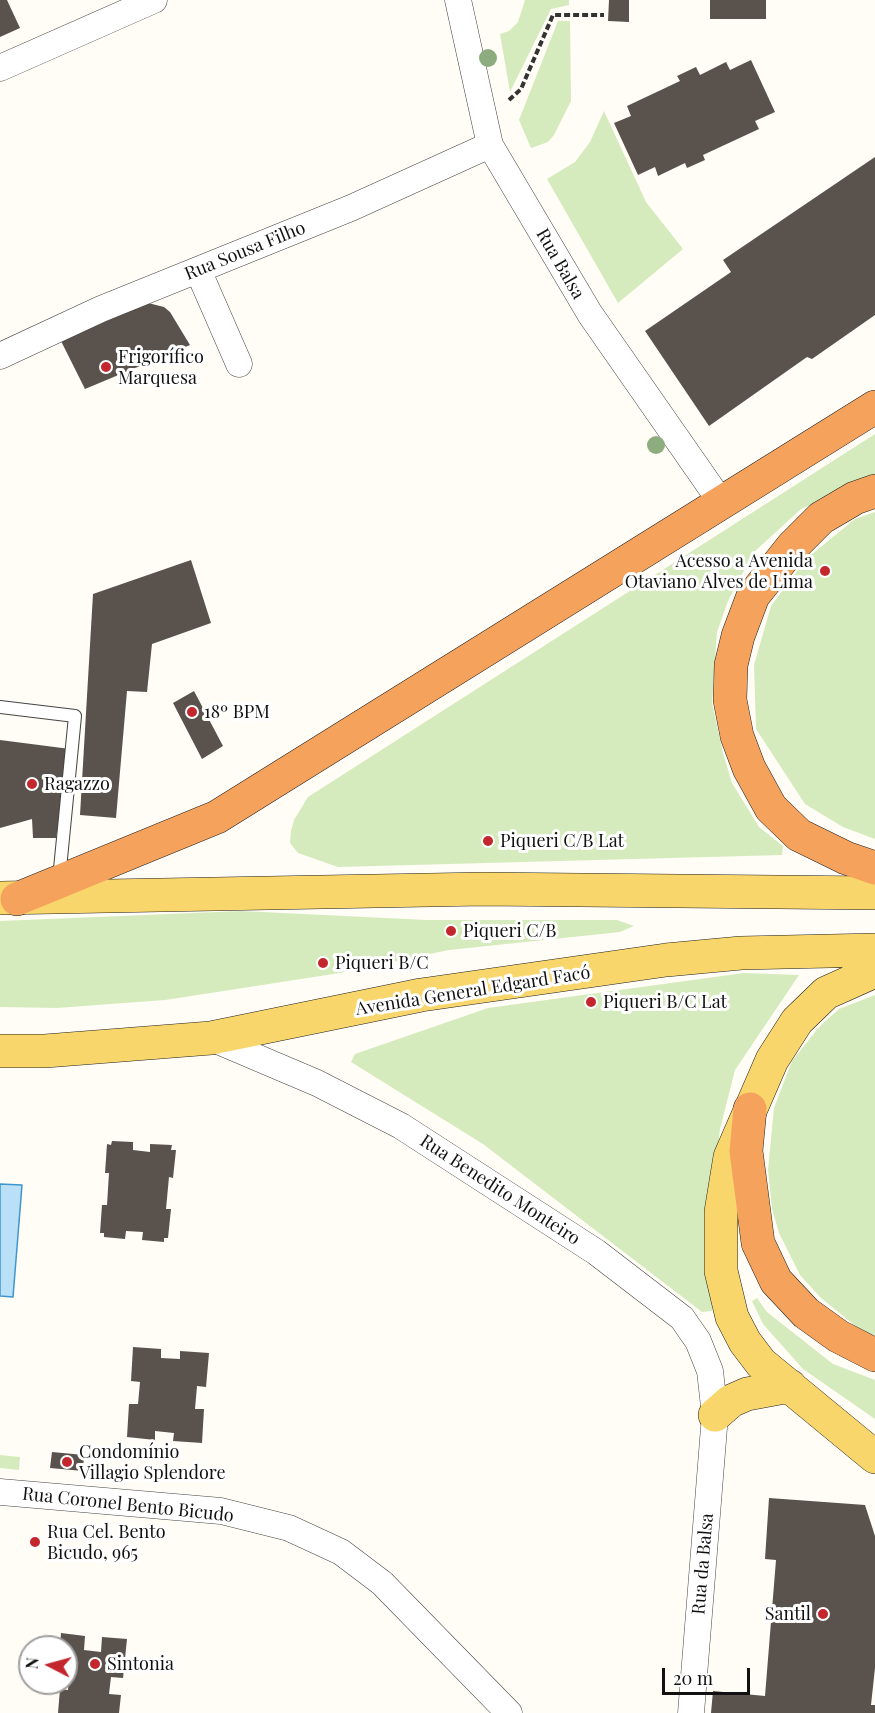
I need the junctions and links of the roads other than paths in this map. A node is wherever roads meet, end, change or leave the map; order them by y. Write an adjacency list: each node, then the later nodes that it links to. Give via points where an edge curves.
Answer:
1 (154, 0): 3 (street)
2 (458, 0): 4 (street, Rua Balsa)
3 (0, 68)
4 (490, 145): 5 (street, Rua Sousa Filho, via 351,208); 10 (street, Rua Balsa, via 590,314)
5 (198, 270): 6 (street, Rua Sousa Filho); 7 (street)
6 (0, 356)
7 (239, 364)
8 (875, 407): 10 (highway)
9 (875, 491): 12 (highway, via 821,518 753,596 734,655 730,700 749,768 771,808 799,835)
10 (721, 502): 13 (highway, via 217,817)
11 (0, 707): 13 (lane, via 75,716)
12 (875, 868)
13 (58, 883): 15 (highway)
14 (875, 893): 15 (main road, via 483,889)
15 (8, 899)
16 (875, 950): 18 (main road, Avenida General Edgard Facó, via 741,952 666,960 421,995)
17 (875, 971): 20 (main road, via 826,993 797,1021 772,1060)
18 (211, 1038): 19 (main road, Avenida General Edgard Facó); 23 (street, Rua Benedito Monteiro, via 317,1083 402,1126 596,1252 682,1318 698,1341 710,1371)
19 (0, 1051)
20 (750, 1109): 21 (highway, via 746,1150 756,1231 776,1281 806,1313); 22 (main road, via 730,1157 721,1212 721,1271 732,1317 745,1342 761,1363)
21 (875, 1356)
22 (790, 1386): 23 (main road, via 747,1394 731,1401); 24 (main road)
23 (716, 1415): 27 (street, Rua da Balsa)
24 (875, 1457)
25 (0, 1492): 26 (street, Rua Coronel Bento Bicudo, via 221,1511 289,1528 340,1552 382,1582)
26 (509, 1713)
27 (691, 1713)

